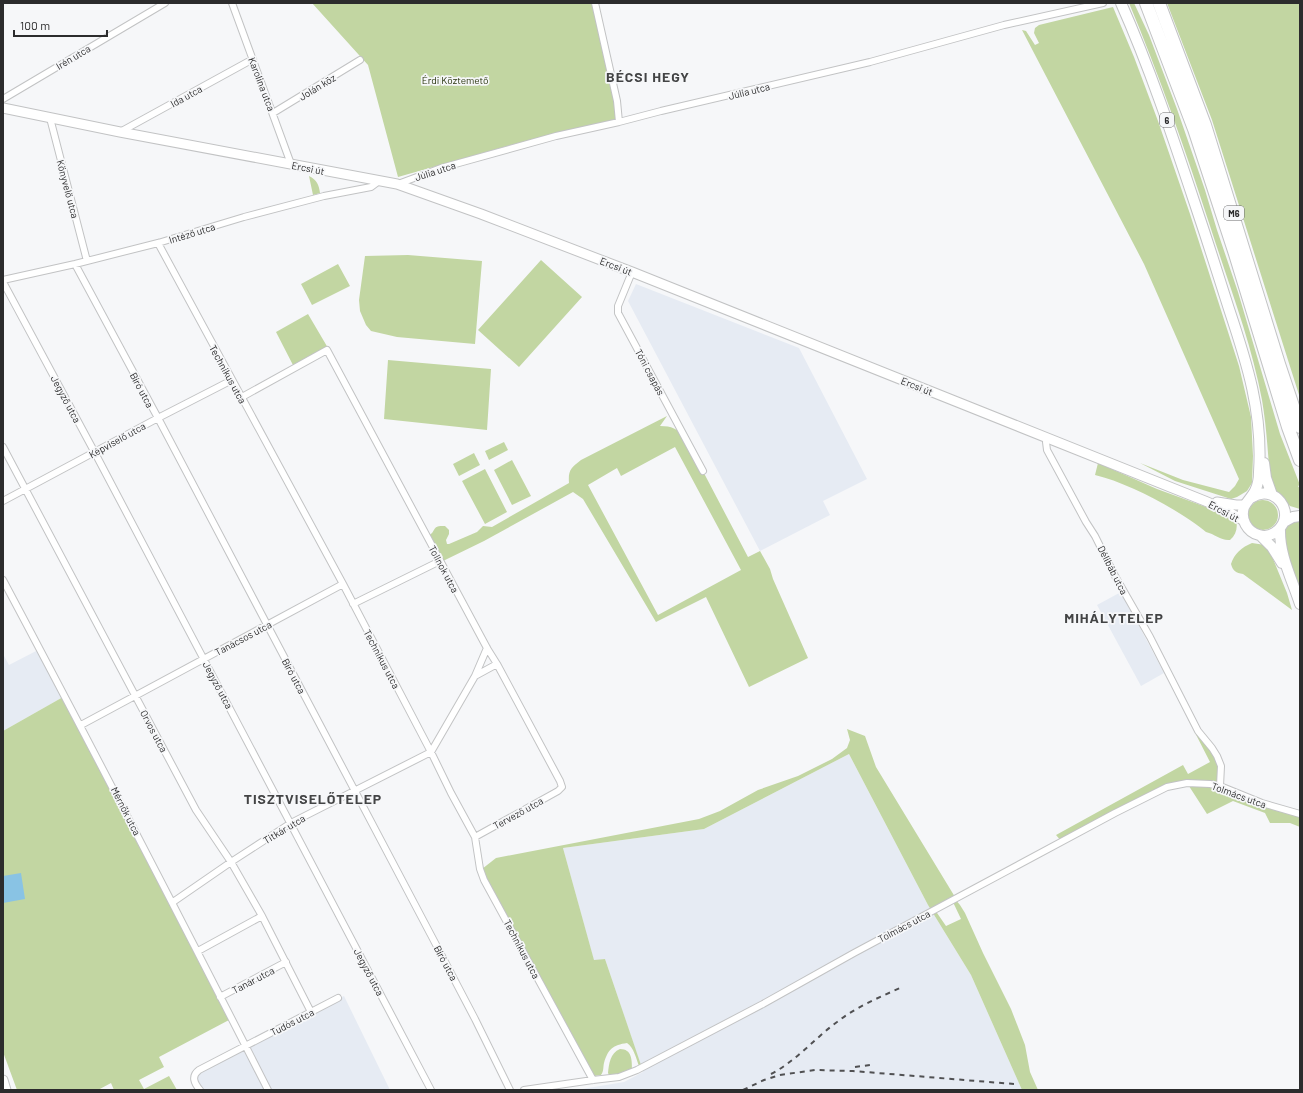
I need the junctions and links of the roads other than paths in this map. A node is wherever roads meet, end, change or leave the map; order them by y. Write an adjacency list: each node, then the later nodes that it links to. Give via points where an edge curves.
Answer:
1 (164, 3): 11 (street, Irén utca)
2 (232, 3): 9 (street, Karolina utca)
3 (595, 3): 15 (street, via 617,101)
4 (1103, 3): 8 (street, Júlia utca)
5 (1121, 3): 30 (main road, 6, via 1169,127 1243,352 1255,397)
6 (1146, 3): 33 (highway, M6, via 1194,129)
7 (1159, 3): 28 (highway, M6, via 1213,147)
8 (1090, 5): 15 (street, Júlia utca, via 1004,25 870,62)
9 (253, 59): 13 (street, Karolina utca); 16 (street, Ida utca)
10 (360, 60): 13 (street, Jolán köz)
11 (3, 99)
12 (3, 108): 14 (main road, Ercsi út)
13 (273, 113): 17 (street, Karolina utca)
14 (50, 118): 16 (main road, Ercsi út); 21 (street, Könyvelő utca)
15 (619, 122): 19 (street, Júlia utca, via 504,150)
16 (120, 132): 17 (main road, Ercsi út)
17 (291, 164): 18 (main road, Ercsi út)
18 (379, 181): 19 (main road, Ercsi út); 20 (street, Intéző utca, via 371,187 324,196 244,217)
19 (397, 184): 23 (main road, Ercsi út)
20 (158, 243): 21 (street, Intéző utca); 25 (street, Technikus utca)
21 (87, 261): 22 (street, Intéző utca)
22 (75, 264): 24 (street, Intéző utca); 27 (street, Bíró utca)
23 (632, 272): 29 (main road, Ercsi út); 34 (street, Tóni csapás, via 618,306 618,313)
24 (3, 281): 32 (street, Jegyző utca)
25 (232, 380): 26 (street, Technikus utca); 27 (street, Képviselő utca)
26 (242, 397): 46 (street, Tollnok utca, via 327,350); 49 (street, Technikus utca)
27 (158, 418): 32 (street, Képviselő utca); 52 (street, Bíró utca)
28 (1300, 427)
29 (1047, 438): 38 (main road, Ercsi út); 60 (street, Délibáb utca, via 1047,450 1096,536 1198,731 1220,762)
30 (1260, 446): 36 (main road, 6); 39 (main road, 6, via 1259,474 1256,487)
31 (3, 447): 35 (street, Orvos utca)
32 (95, 453): 35 (street, Képviselő utca); 54 (street, Jegyző utca)
33 (1300, 460)
34 (703, 471)
35 (25, 489): 37 (street, Képviselő utca); 57 (street, Orvos utca)
36 (1272, 495): 39 (main road, via 1260,494); 40 (main road, 6)
37 (3, 501)
38 (1205, 501): 39 (main road, Ercsi út, via 1236,505); 43 (main road, Ercsi út)
39 (1248, 501): 43 (main road, 6, via 1243,511)
40 (1284, 507): 41 (main road, 6); 44 (main road)
41 (1300, 512)
42 (1300, 516): 44 (main road, via 1293,517)
43 (1244, 521): 45 (main road, via 1250,531)
44 (1282, 525): 45 (main road, via 1271,534); 47 (main road, via 1280,541)
45 (1261, 536): 47 (main road, via 1272,547)
46 (440, 561): 50 (street); 53 (street, Tollnok utca)
47 (1288, 573): 51 (main road)
48 (3, 580): 58 (street, Mérnök utca)
49 (343, 584): 50 (street, Technikus utca); 52 (street, Tanácsos utca)
50 (353, 604): 59 (street, Technikus utca)
51 (1300, 604)
52 (267, 625): 54 (street, Tanácsos utca); 62 (street, Bíró utca)
53 (487, 648): 55 (street, Tollnok utca); 56 (street)
54 (204, 659): 57 (street, Tanácsos utca); 66 (street, Jegyző utca)
55 (497, 664): 56 (street); 61 (street, Tollnok utca)
56 (476, 676): 59 (street)
57 (136, 696): 58 (street, Tanácsos utca); 68 (street, Orvos utca, via 196,810)
58 (81, 725): 69 (street, Mérnök utca)
59 (431, 752): 62 (street, Titkár utca); 67 (street, Technikus utca)
60 (1220, 786): 64 (street, Tolmács utca); 78 (street, Tolmács utca, via 1199,782 1187,783 1157,792 637,1070 619,1077)
61 (562, 788): 67 (street, Tervező utca)
62 (354, 791): 66 (street, Titkár utca); 83 (street, Bíró utca)
63 (1300, 808): 64 (street, Tolmács utca)
64 (1284, 809): 65 (street, Tolmács utca)
65 (1300, 814)
66 (291, 823): 68 (street, Titkár utca); 82 (street, Jegyző utca)
67 (475, 837): 78 (street, Technikus utca, via 484,880)
68 (231, 862): 69 (street, Titkár utca); 70 (street, Orvos utca)
69 (173, 902): 71 (street, Mérnök utca)
70 (262, 916): 71 (street); 72 (street, Orvos utca)
71 (198, 952): 73 (street, Mérnök utca)
72 (286, 962): 73 (street, Tanár utca); 75 (street, Orvos utca)
73 (220, 997): 76 (street, Mérnök utca)
74 (338, 998): 75 (street, Tudós utca)
75 (311, 1012): 76 (street, Tudós utca)
76 (245, 1045): 80 (street, via 195,1073 194,1082); 81 (street, Mérnök utca)
77 (3, 1080): 79 (main road)
78 (593, 1080): 84 (street, Tolmács utca)
79 (6, 1090)
80 (200, 1090)
81 (268, 1090)
82 (431, 1090)
83 (510, 1090)
84 (524, 1090)

